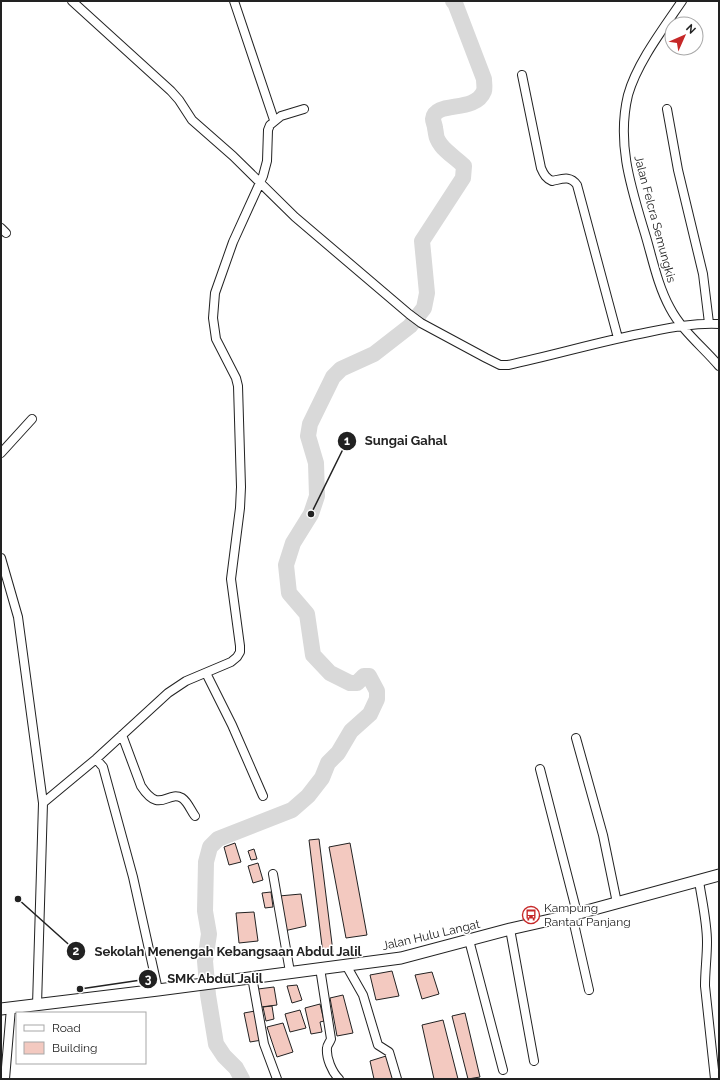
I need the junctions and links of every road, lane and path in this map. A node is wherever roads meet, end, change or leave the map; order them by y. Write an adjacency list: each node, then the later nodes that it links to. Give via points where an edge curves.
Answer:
1 (72, 1): 8 (street, via 171,91 192,120)
2 (234, 1): 7 (street)
3 (682, 1): 11 (street, Jalan Felcra Semungkis, via 641,65 629,94 623,118 625,160 632,187 660,286)
4 (522, 75): 12 (street, via 541,168 547,179 552,181 571,178 577,185)
5 (666, 109): 9 (street, via 703,274)
6 (304, 110): 7 (street)
7 (274, 120): 8 (street, via 268,130 266,161)
8 (260, 183): 12 (street, via 295,217 409,314 500,365 563,353); 17 (street, via 233,242 215,294 213,318 216,339 238,386 241,487 230,579 240,652 230,662)
9 (709, 323): 10 (street); 11 (street)
10 (719, 324)
11 (681, 326): 12 (street); 13 (street, Jalan Felcra Semungkis)
12 (618, 338)
13 (719, 366)
14 (32, 419): 15 (street)
15 (1, 454)
16 (1, 559): 23 (street, via 18,617)
17 (206, 672): 18 (street, via 168,693); 22 (street)
18 (122, 735): 20 (street); 24 (street, via 146,794 158,801 181,798)
19 (576, 738): 28 (street, via 603,835)
20 (96, 759): 23 (street); 36 (street, via 103,767 133,877)
21 (540, 769): 29 (street)
22 (263, 796)
23 (43, 803): 38 (street)
24 (195, 816)
25 (273, 874): 34 (street)
26 (719, 875): 27 (street, Jalan Hulu Langat)
27 (699, 881): 28 (street, Jalan Hulu Langat); 46 (street, via 707,942 705,986)
28 (617, 903): 29 (street, Jalan Hulu Langat)
29 (574, 914): 30 (street, Jalan Hulu Langat); 37 (street)
30 (510, 929): 31 (street, Jalan Hulu Langat); 40 (street)
31 (469, 940): 32 (street, Jalan Hulu Langat, via 401,958); 41 (street)
32 (346, 965): 33 (street, Jalan Hulu Langat); 45 (street, via 363,994 378,1045 389,1052)
33 (320, 968): 34 (street, Jalan Hulu Langat); 44 (street, via 331,1039 327,1054)
34 (290, 972): 35 (street, Jalan Hulu Langat)
35 (252, 977): 36 (street, Jalan Hulu Langat); 43 (street, via 264,1044)
36 (158, 990): 38 (street, Jalan Hulu Langat)
37 (588, 990)
38 (37, 1005): 39 (street, Jalan Hulu Langat)
39 (6, 1008): 42 (street)
40 (534, 1062)
41 (503, 1070)
42 (5, 1079)
43 (277, 1079)
44 (339, 1079)
45 (397, 1079)
46 (715, 1079)

